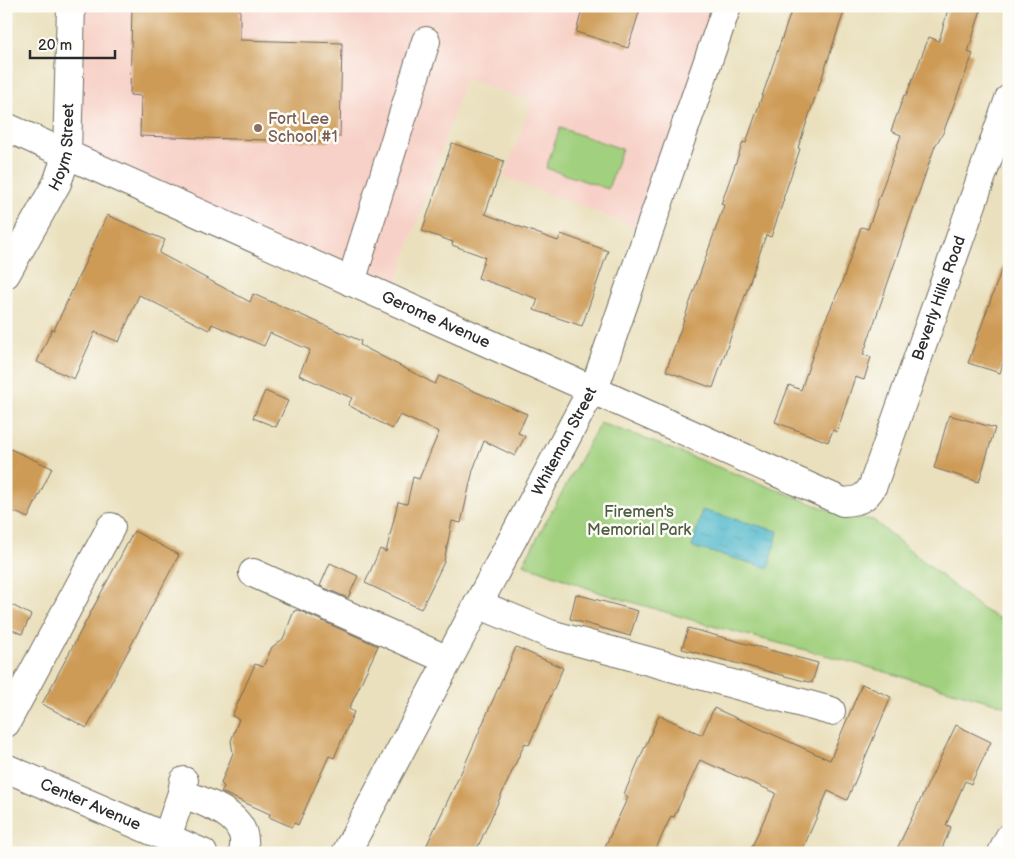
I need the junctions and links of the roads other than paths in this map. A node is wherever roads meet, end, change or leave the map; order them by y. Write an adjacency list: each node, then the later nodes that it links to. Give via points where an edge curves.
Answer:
1 (71, 6): 6 (street, Hoym Street)
2 (727, 6): 9 (street, Whiteman Street)
3 (426, 41): 8 (street)
4 (1009, 99): 10 (street, Beverly Hills Road)
5 (6, 127): 6 (street, Gerome Avenue)
6 (67, 154): 7 (street, Hoym Street, via 57,183); 8 (street, Gerome Avenue)
7 (6, 274)
8 (351, 282): 9 (street, Gerome Avenue)
9 (592, 389): 10 (street, Gerome Avenue, via 843,502 857,501); 13 (street, Whiteman Street)
10 (868, 495)
11 (111, 527): 16 (street)
12 (253, 573): 14 (street)
13 (478, 604): 14 (street, Whiteman Street); 15 (street, via 550,634)
14 (448, 660): 22 (street, Whiteman Street)
15 (831, 711)
16 (6, 722)
17 (6, 768): 18 (street, Center Avenue)
18 (167, 837): 20 (street, Center Avenue); 21 (street, via 183,787 240,824 245,840)
19 (1009, 838): 23 (street)
20 (203, 853)
21 (243, 853)
22 (346, 853)
23 (1002, 853)

